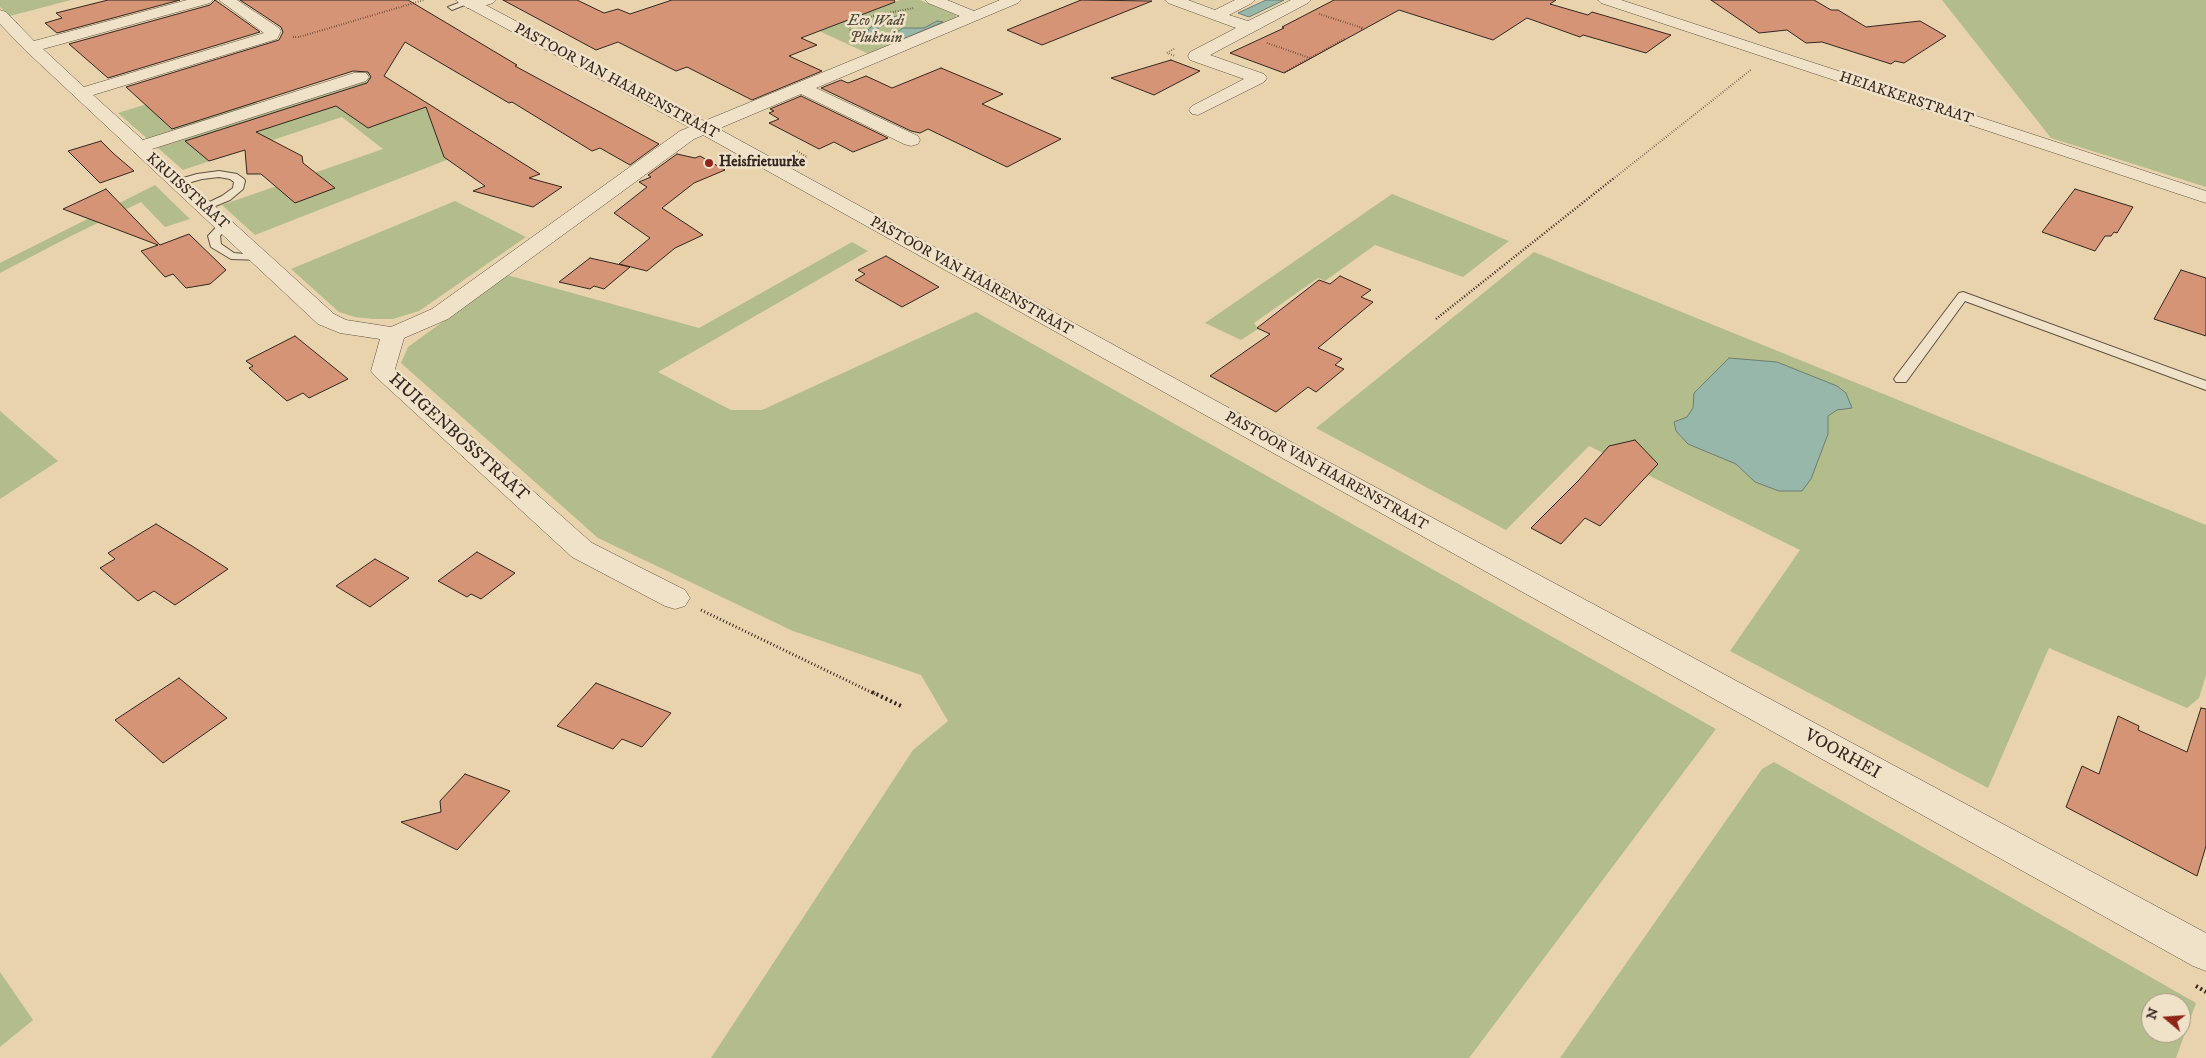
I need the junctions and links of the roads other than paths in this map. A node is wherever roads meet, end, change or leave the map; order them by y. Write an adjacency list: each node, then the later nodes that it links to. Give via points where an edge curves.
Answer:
1 (205, 0): 14 (street)
2 (227, 0): 17 (street, via 273,31 271,36)
3 (933, 0): 12 (street)
4 (1013, 0): 12 (street)
5 (1173, 0): 11 (street)
6 (1247, 0): 11 (street)
7 (1303, 0): 13 (street)
8 (1606, 0): 23 (street, HEIAKKERSTRAAT)
9 (469, 3): 19 (street, PASTOOR VAN HAARENSTRAAT)
10 (0, 15): 14 (street, KRUISSTRAAT)
11 (1216, 15): 13 (street)
12 (974, 16): 16 (street)
13 (1249, 26): 18 (street, via 1196,56 1258,78)
14 (31, 47): 17 (street, KRUISSTRAAT)
15 (360, 77): 21 (street)
16 (800, 87): 19 (street); 20 (street)
17 (82, 92): 21 (street, KRUISSTRAAT)
18 (1198, 110)
19 (702, 127): 25 (street, via 679,139 440,314); 28 (street, PASTOOR VAN HAARENSTRAAT)
20 (911, 140)
21 (139, 147): 22 (street, KRUISSTRAAT)
22 (177, 184): 24 (street, KRUISSTRAAT); 24 (lane, via 219,174 234,176 240,181 238,189 226,198)
23 (2206, 198)
24 (204, 207): 25 (street, KRUISSTRAAT, via 326,319 340,326)
25 (393, 334): 29 (street, HUIGENBOSSTRAAT, via 382,371 582,550)
26 (1901, 379): 27 (lane, via 1963,296)
27 (2206, 386)
28 (1478, 555): 30 (street, VOORHEI)
29 (675, 598)
30 (2206, 953)

